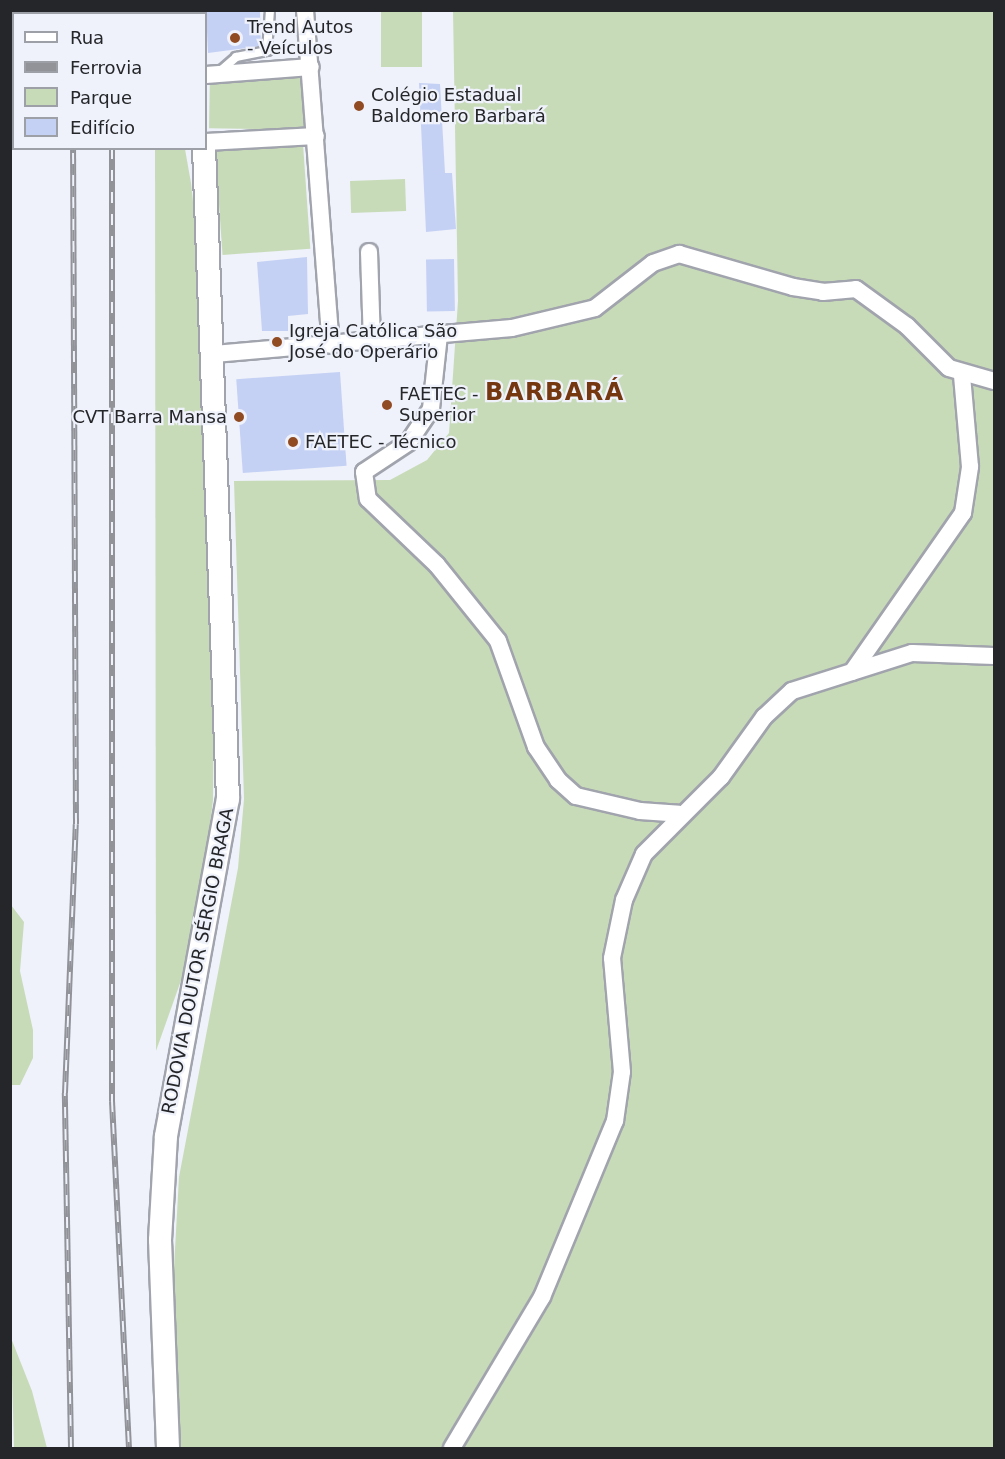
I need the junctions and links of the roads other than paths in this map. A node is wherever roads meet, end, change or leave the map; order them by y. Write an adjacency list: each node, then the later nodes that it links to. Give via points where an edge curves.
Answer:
1 (270, 10): 4 (lane, via 267,51 236,57)
2 (305, 10): 3 (street)
3 (310, 67): 4 (street); 5 (street)
4 (211, 75)
5 (316, 136): 6 (street); 11 (street)
6 (207, 142)
7 (204, 150): 12 (main road, RODOVIA DOUTOR SÉRGIO BRAGA)
8 (369, 252): 10 (street)
9 (444, 334): 10 (street); 13 (street, via 512,328 595,308 653,263 679,254 794,287 823,292 856,289); 17 (street, via 431,409 409,442 364,472 368,499 438,565 498,641 536,747 558,780 576,796 640,811)
10 (372, 342): 11 (street)
11 (331, 345): 12 (street)
12 (214, 354): 18 (main road, RODOVIA DOUTOR SÉRGIO BRAGA, via 228,799 166,1136 160,1251)
13 (962, 375): 14 (street); 16 (street, via 970,467 963,513)
14 (994, 381)
15 (994, 656): 16 (street, via 912,653)
16 (852, 672): 17 (street, via 792,691 776,703 734,762)
17 (679, 814): 19 (street, via 644,854 616,929 612,958 622,1072 615,1121 542,1297)
18 (168, 1449)
19 (452, 1449)

